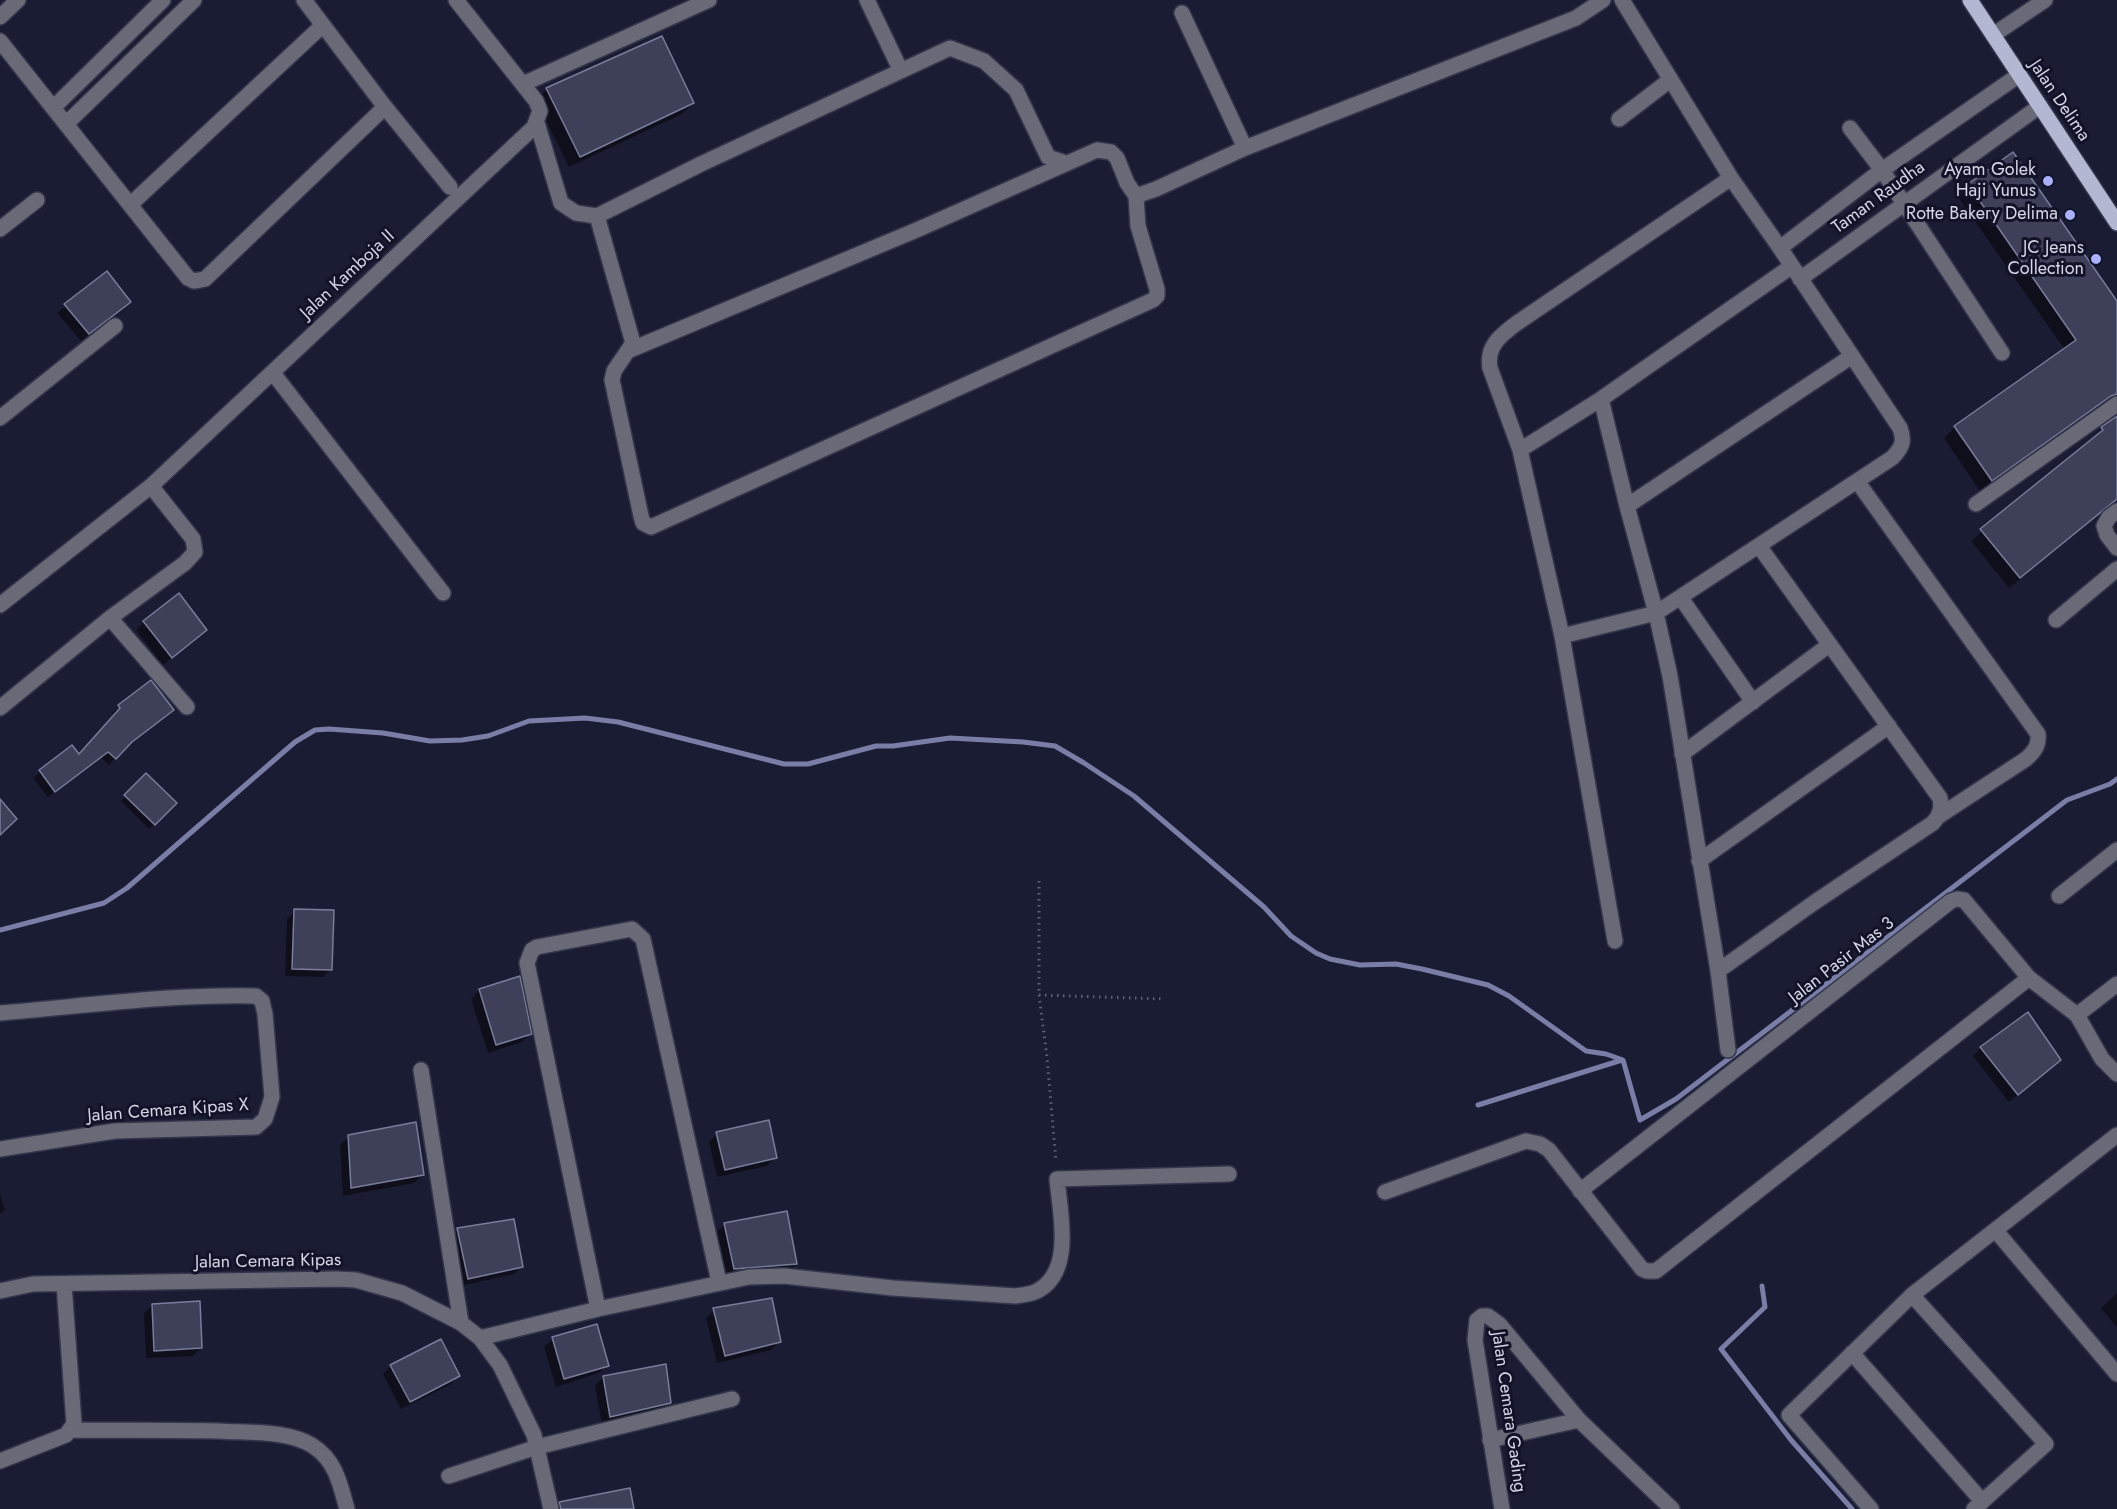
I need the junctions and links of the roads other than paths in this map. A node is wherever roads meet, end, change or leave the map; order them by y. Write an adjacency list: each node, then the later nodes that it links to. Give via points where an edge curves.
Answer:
1 (18, 0): 13 (street)
2 (163, 0): 23 (street)
3 (194, 0): 25 (street)
4 (304, 0): 14 (street)
5 (456, 0): 20 (street)
6 (709, 0): 20 (street)
7 (867, 0): 17 (street)
8 (1602, 0): 28 (street, via 1566,22)
9 (1622, 0): 19 (street)
10 (1970, 0): 15 (main road, Jalan Delima)
11 (2045, 0): 15 (street)
12 (1182, 13): 28 (street)
13 (0, 17)
14 (323, 25): 22 (street); 36 (street)
15 (1993, 35): 18 (main road, Jalan Delima)
16 (0, 41): 23 (street)
17 (900, 71): 29 (street, via 950,48 984,62 1016,90 1048,157); 37 (street)
18 (2019, 75): 21 (main road, Jalan Delima); 30 (street)
19 (1671, 80): 24 (street); 31 (street)
20 (523, 84): 26 (street, via 540,111)
21 (2040, 106): 35 (street, Taman Raudha); 38 (main road, Jalan Delima)
22 (385, 107): 32 (street); 36 (street, via 201,281 188,278)
23 (54, 108): 25 (street)
24 (1619, 119)
25 (67, 123): 36 (street)
26 (537, 123): 37 (street, via 561,203 576,213); 46 (street, Jalan Kamboja II)
27 (1851, 128): 30 (street)
28 (1245, 148): 33 (street)
29 (1066, 164): 33 (street, via 1097,150 1111,152 1121,163); 43 (street)
30 (1882, 170): 35 (street); 40 (street)
31 (1731, 178): 40 (street); 50 (street, via 1496,341 1488,359)
32 (450, 187)
33 (1136, 196): 43 (street, via 1138,226 1157,289 1153,300 651,527 643,523 641,516 612,380)
34 (38, 200): 39 (street)
35 (1904, 203): 41 (street, Taman Raudha); 44 (street)
36 (131, 204)
37 (597, 216): 43 (street, via 633,343)
38 (2117, 223)
39 (0, 230)
40 (1780, 248): 41 (street)
41 (1796, 272): 45 (street); 47 (street, Taman Raudha)
42 (116, 326): 49 (street)
43 (630, 350)
44 (2002, 353)
45 (1852, 356): 51 (street, via 1903,436 1900,450 1892,458); 54 (street)
46 (273, 372): 52 (street, Jalan Kamboja II); 59 (street)
47 (1601, 399): 50 (street, Taman Raudha); 54 (street)
48 (2117, 404): 53 (street)
49 (0, 418)
50 (1520, 450): 65 (street)
51 (1857, 481): 56 (street); 72 (street, via 2038,734 2034,752 2026,759)
52 (151, 486): 61 (street, Jalan Kamboja II); 63 (street, via 193,539 195,552)
53 (1976, 504)
54 (1627, 506): 62 (street)
55 (2117, 511): 57 (street, via 2104,526)
56 (1759, 546): 60 (street); 66 (street)
57 (2117, 548)
58 (2117, 569): 64 (street)
59 (443, 593)
60 (1681, 598): 62 (street); 67 (street)
61 (0, 605)
62 (1656, 613): 65 (street); 71 (street)
63 (110, 618): 68 (street); 69 (street)
64 (2056, 620)
65 (1562, 636): 76 (street)
66 (1829, 645): 67 (street); 70 (street)
67 (1753, 702): 71 (street)
68 (187, 707)
69 (0, 708)
70 (1889, 726): 72 (street, via 1940,798); 74 (street)
71 (1682, 754): 74 (street)
72 (1939, 816): 77 (street)
73 (2117, 850): 75 (street)
74 (1699, 861): 77 (street)
75 (2059, 896)
76 (1615, 941)
77 (1718, 972): 82 (street)
78 (2029, 978): 81 (street, Jalan Pasir Mas 3); 89 (street, Jalan Pasir Mas 3, via 1964,900 1957,898); 89 (street, via 1660,1269 1642,1269)
79 (2117, 984): 81 (street)
80 (0, 1013): 86 (street, Jalan Cemara Kipas X, via 115,1002 256,996 262,1001 265,1014 272,1097 265,1119 256,1127 115,1131)
81 (2077, 1015): 84 (street, via 2102,1059)
82 (1728, 1050)
83 (421, 1070): 96 (street)
84 (2117, 1074)
85 (2117, 1135): 90 (street)
86 (0, 1149)
87 (1229, 1174): 91 (street, via 1057,1179 1063,1241 1060,1265 1048,1284 1035,1292 1016,1296 904,1289 784,1276)
88 (1385, 1191): 89 (street, via 1526,1141 1549,1150)
89 (1580, 1191)
90 (1996, 1231): 94 (street); 99 (street)
91 (719, 1282): 95 (street); 95 (street, via 644,939 632,929 537,947 526,963)
92 (64, 1284): 93 (street, Jalan Cemara Kipas, via 33,1284); 96 (street, Jalan Cemara Kipas, via 356,1280 402,1293); 102 (street, via 74,1413)
93 (0, 1291)
94 (1912, 1295): 98 (street); 108 (street, via 2046,1444)
95 (598, 1309): 97 (street)
96 (460, 1323): 97 (street, Jalan Cemara Kipas)
97 (480, 1338): 104 (street, Jalan Cemara Kipas, via 500,1365)
98 (1852, 1353): 108 (street); 113 (street, via 1789,1415)
99 (2117, 1374)
100 (732, 1399): 104 (street)
101 (1579, 1420): 103 (street); 103 (street, Jalan Cemara Gading, via 1494,1319 1482,1316 1477,1320 1475,1340); 107 (street)
102 (71, 1430): 105 (street, via 58,1439); 109 (street, via 264,1433 302,1440 336,1469)
103 (1490, 1440): 111 (street, Jalan Cemara Gading)
104 (537, 1447): 106 (street); 110 (street, Jalan Cemara Kipas)
105 (0, 1461)
106 (449, 1476)
107 (1659, 1501): 112 (street)
108 (1978, 1505)
109 (347, 1509)
110 (551, 1509)
111 (1502, 1509)
112 (1672, 1509)
113 (1870, 1509)

